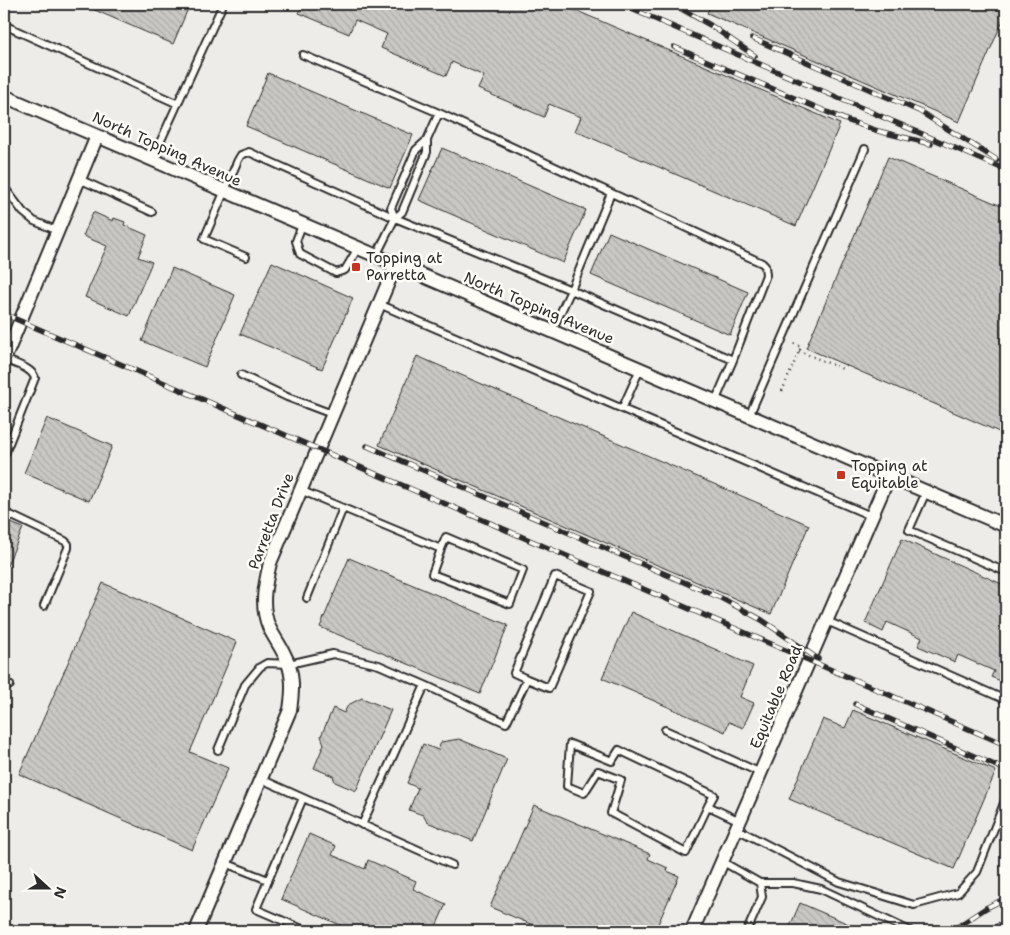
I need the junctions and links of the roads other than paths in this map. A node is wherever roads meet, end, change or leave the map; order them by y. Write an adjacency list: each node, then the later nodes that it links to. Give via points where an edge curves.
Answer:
1 (223, 4): 5 (lane)
2 (4, 25): 5 (lane)
3 (303, 55): 6 (lane)
4 (4, 96): 7 (street, North Topping Avenue)
5 (178, 104): 10 (lane)
6 (439, 113): 8 (lane); 14 (lane)
7 (97, 136): 10 (street, North Topping Avenue); 11 (street)
8 (427, 140): 16 (lane, via 427,152 402,212); 16 (lane, via 416,150 391,208)
9 (865, 149): 33 (lane)
10 (152, 160): 13 (street, North Topping Avenue)
11 (79, 180): 15 (lane); 18 (street)
12 (4, 187): 18 (lane, via 34,221)
13 (225, 192): 16 (lane, via 238,160 248,152); 17 (street, North Topping Avenue); 21 (lane, via 204,239)
14 (611, 193): 23 (lane); 27 (lane, via 762,263 766,275)
15 (152, 212)
16 (395, 218): 20 (lane); 23 (lane)
17 (302, 225): 19 (street, North Topping Avenue); 19 (lane, via 296,241 300,254 336,273 345,270)
18 (58, 231): 26 (street)
19 (358, 248): 20 (street, North Topping Avenue)
20 (376, 256): 22 (street, North Topping Avenue)
21 (246, 257)
22 (396, 264): 24 (street, Parretta Drive); 25 (street, North Topping Avenue)
23 (571, 290): 25 (lane); 27 (lane)
24 (379, 304): 31 (lane); 32 (street, Parretta Drive)
25 (552, 331): 28 (street, North Topping Avenue)
26 (4, 360): 34 (lane, via 30,370 35,378)
27 (733, 360): 30 (lane)
28 (640, 369): 30 (street, North Topping Avenue); 31 (lane)
29 (241, 374): 32 (lane, via 287,397)
30 (715, 402): 33 (street, North Topping Avenue)
31 (622, 409): 40 (lane)
32 (332, 414): 36 (street, Parretta Drive)
33 (749, 416): 35 (street, North Topping Avenue)
34 (4, 456)
35 (889, 476): 37 (street, North Topping Avenue); 40 (street, Equitable Road)
36 (300, 490): 38 (lane); 47 (street, Parretta Drive, via 270,563 264,588 268,626)
37 (926, 492): 41 (street, North Topping Avenue); 43 (lane, via 909,530)
38 (343, 508): 42 (lane); 44 (lane)
39 (4, 512): 45 (lane, via 68,544)
40 (871, 516): 46 (street, Equitable Road)
41 (1006, 526)
42 (441, 549): 42 (lane, via 432,574 510,604 523,570 446,537)
43 (1006, 572)
44 (307, 598)
45 (44, 606)
46 (827, 621): 50 (lane); 53 (street, Equitable Road)
47 (288, 664): 49 (lane, via 333,654 379,665); 52 (lane, via 267,663 245,685); 54 (street, Parretta Drive, via 293,691 290,710)
48 (527, 679): 48 (lane, via 514,673 556,576 591,591 549,688); 49 (lane, via 506,723)
49 (425, 685): 58 (lane)
50 (1006, 700)
51 (665, 730): 53 (lane)
52 (218, 750)
53 (761, 773): 59 (street, Equitable Road)
54 (261, 779): 55 (lane); 61 (street, Parretta Drive)
55 (303, 798): 58 (lane); 63 (lane)
56 (1006, 798): 59 (lane, via 977,872 958,892 914,905 839,882)
57 (708, 806): 57 (lane, via 714,795 619,750 612,761 570,744 567,786 584,793 598,771 621,780 611,813 686,853); 59 (lane)
58 (362, 824): 62 (lane)
59 (738, 825): 60 (street, Equitable Road)
60 (722, 862): 64 (lane); 67 (street, Equitable Road)
61 (225, 863): 63 (lane); 65 (street, Parretta Drive)
62 (452, 865)
63 (268, 880): 66 (lane, via 256,909)
64 (760, 884): 68 (lane, via 762,897); 69 (lane, via 793,883 821,889)
65 (196, 931)
66 (307, 931)
67 (692, 931)
68 (747, 931)
69 (910, 931)

